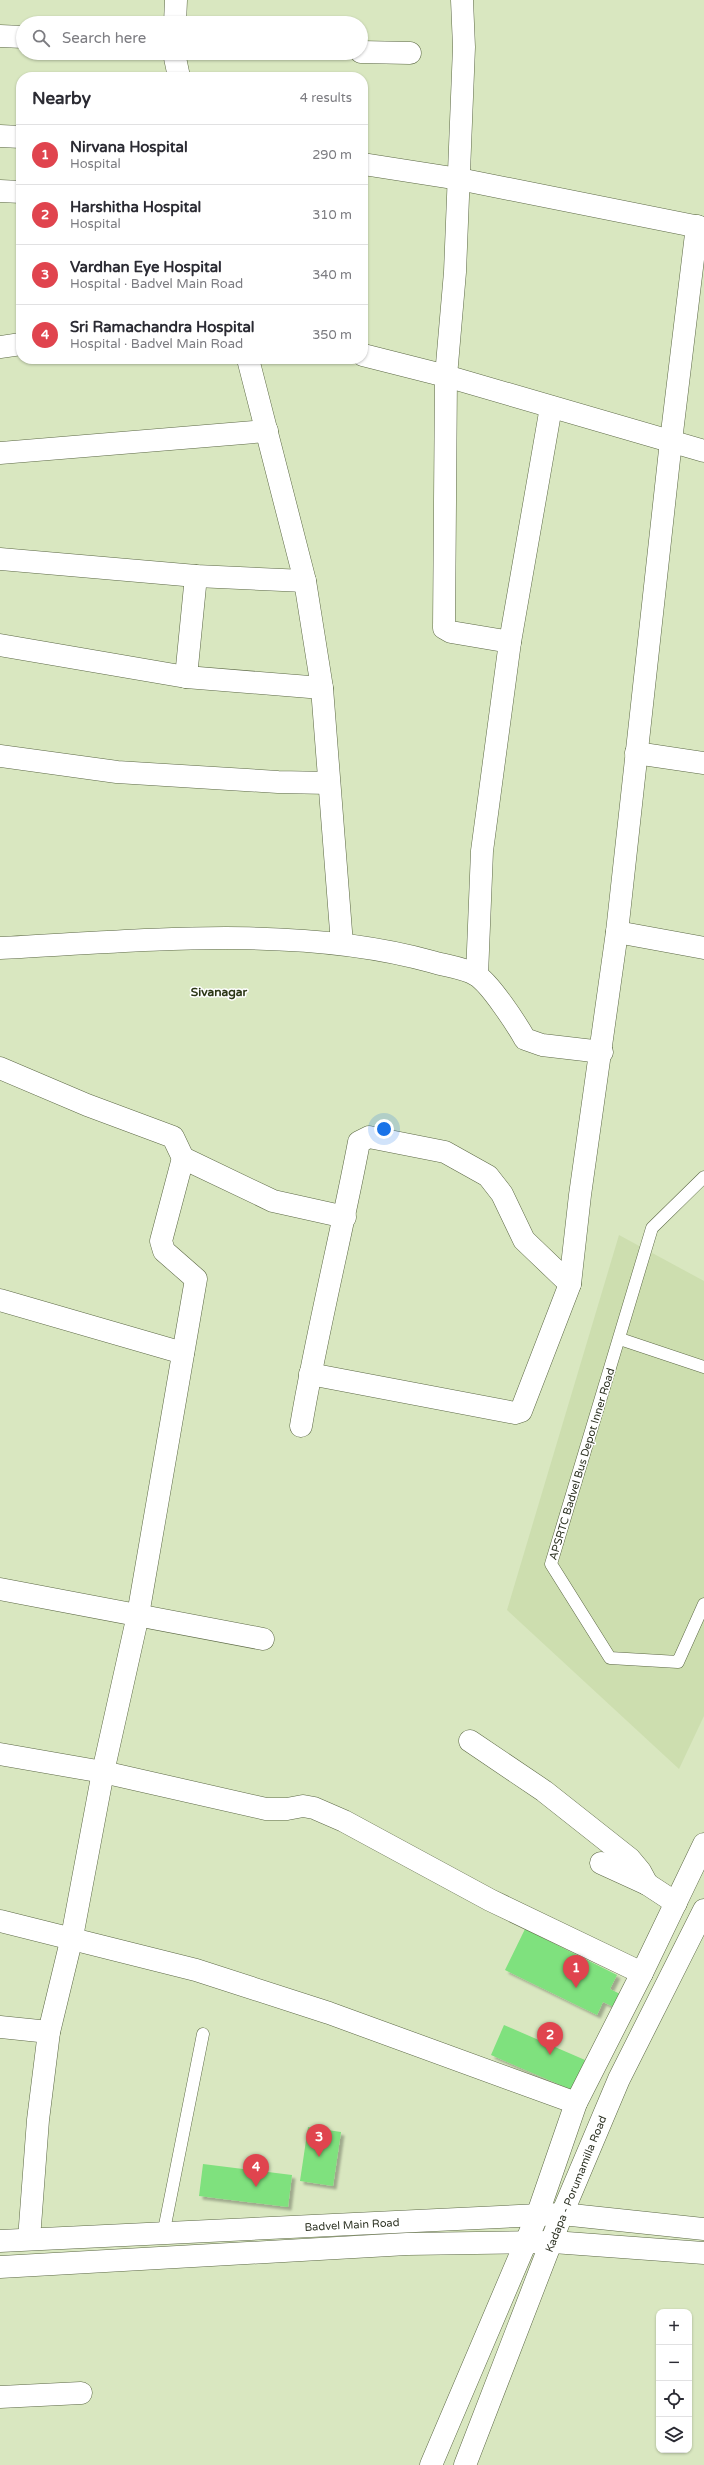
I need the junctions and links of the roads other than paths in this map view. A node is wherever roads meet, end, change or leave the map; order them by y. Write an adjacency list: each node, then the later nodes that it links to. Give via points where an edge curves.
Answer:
1 (176, 0): 3 (street)
2 (462, 0): 13 (street, via 464,47)
3 (175, 16)
4 (0, 36): 5 (street)
5 (16, 37)
6 (368, 52): 7 (street)
7 (410, 53)
8 (175, 60): 9 (street)
9 (178, 72)
10 (0, 136): 11 (street)
11 (16, 137)
12 (368, 165): 13 (street)
13 (459, 179): 16 (street); 21 (street, via 455,272)
14 (0, 192): 15 (street)
15 (16, 192)
16 (700, 227): 24 (street)
17 (16, 345): 18 (street)
18 (0, 347)
19 (368, 356): 21 (street)
20 (249, 364): 23 (street)
21 (446, 376): 22 (street); 30 (street, via 444,628 451,632)
22 (551, 407): 24 (street); 30 (street)
23 (267, 431): 26 (street); 29 (street)
24 (671, 441): 25 (street); 34 (street)
25 (704, 451)
26 (0, 453)
27 (0, 559): 28 (street)
28 (196, 576): 29 (street); 32 (street)
29 (305, 581): 33 (street)
30 (510, 642): 42 (street, via 482,851)
31 (0, 645): 32 (street)
32 (186, 678): 33 (street)
33 (322, 688): 37 (street)
34 (636, 753): 36 (street); 38 (street)
35 (0, 756): 37 (street, via 117,772)
36 (704, 763)
37 (330, 783): 39 (street)
38 (617, 932): 41 (street); 43 (street)
39 (342, 944): 40 (street, via 248,939); 42 (street, via 398,952)
40 (0, 948)
41 (704, 948)
42 (477, 975): 43 (street, via 512,1016 526,1040 542,1045)
43 (602, 1052): 48 (street, via 580,1195)
44 (0, 1068): 45 (street, via 87,1105 173,1137)
45 (183, 1158): 47 (street, via 273,1201); 51 (street, via 161,1241 164,1251 196,1279)
46 (704, 1177): 50 (lane, APSRTC Badvel Bus Depot Inner Road, via 652,1228)
47 (345, 1217): 48 (street, via 359,1142 369,1137 444,1152 488,1176 502,1194 524,1240); 53 (street)
48 (570, 1284): 53 (street, via 521,1411 515,1413)
49 (0, 1300): 51 (street)
50 (620, 1339): 52 (lane); 56 (lane, APSRTC Badvel Bus Depot Inner Road, via 551,1564 610,1658 678,1662)
51 (183, 1353): 57 (street)
52 (704, 1367)
53 (310, 1374): 54 (street)
54 (301, 1426)
55 (0, 1589): 57 (street)
56 (704, 1604)
57 (138, 1615): 58 (street); 61 (street)
58 (262, 1639)
59 (470, 1741): 64 (street, via 544,1791 630,1860)
60 (0, 1754): 61 (street)
61 (102, 1772): 68 (street); 69 (street, via 266,1809 302,1806 314,1808 344,1821 490,1900)
62 (704, 1844): 65 (street)
63 (601, 1863): 64 (street)
64 (647, 1884): 65 (street)
65 (676, 1903): 69 (street)
66 (704, 1910): 74 (street, Kadapa - Porumamilla Road, via 619,2079)
67 (0, 1921): 68 (street)
68 (72, 1937): 71 (street); 73 (street, via 204,1972)
69 (642, 1974): 73 (street)
70 (0, 2028): 71 (street)
71 (49, 2032): 78 (street, via 38,2120)
72 (202, 2034): 77 (lane)
73 (576, 2103): 75 (street)
74 (562, 2214): 75 (street, Badvel Main Road); 76 (street, Badvel Main Road); 80 (street, Kadapa - Porumamilla Road)
75 (537, 2216): 77 (street, Badvel Main Road); 81 (street)
76 (704, 2228)
77 (163, 2235): 78 (street, Badvel Main Road)
78 (29, 2239): 79 (street, Badvel Main Road)
79 (0, 2241)
80 (553, 2242): 81 (street, Badvel Main Road); 82 (street, Badvel Main Road); 87 (street, Kadapa - Porumamilla Road)
81 (524, 2243): 83 (street, Badvel Main Road, via 407,2244); 86 (street)
82 (704, 2253)
83 (0, 2267)
84 (81, 2393): 85 (street)
85 (0, 2397)
86 (432, 2465)
87 (465, 2465)

